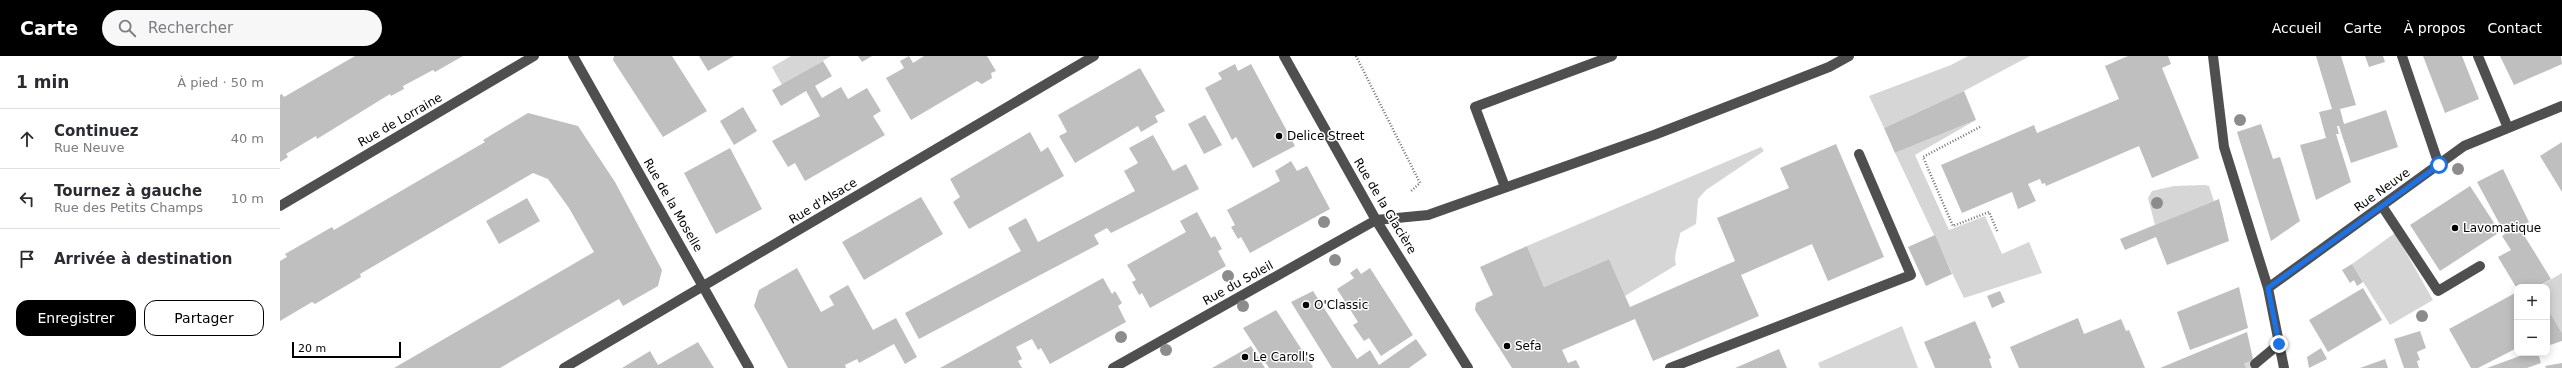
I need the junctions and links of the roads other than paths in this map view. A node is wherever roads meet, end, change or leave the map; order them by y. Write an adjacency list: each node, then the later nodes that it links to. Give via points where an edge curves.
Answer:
1 (534, 56): 15 (street, Rue de Lorraine)
2 (573, 56): 19 (street, Rue de la Moselle)
3 (1094, 56): 19 (street, Rue d'Alsace)
4 (1284, 56): 17 (street, Rue de la Glacière)
5 (1612, 56): 14 (street, via 1475,107)
6 (2213, 56): 20 (street, via 2224,147)
7 (2402, 56): 13 (street)
8 (2478, 56): 11 (street)
9 (1845, 57): 14 (street, via 1829,67 1654,135)
10 (2562, 106): 11 (street, Rue Neuve)
11 (2508, 128): 13 (street, Rue Neuve, via 2464,146)
12 (1859, 154): 27 (street, via 1911,275)
13 (2439, 165): 16 (street, Rue Neuve)
14 (1505, 187): 17 (street, via 1428,215)
15 (280, 206)
16 (2382, 206): 18 (street, via 2438,291); 20 (street, Rue Neuve)
17 (1376, 220): 25 (street, Rue du Soleil); 26 (street, Rue de la Glacière)
18 (2480, 266)
19 (704, 286): 23 (street, Rue d'Alsace); 24 (street, Rue de la Moselle)
20 (2268, 288): 21 (street)
21 (2279, 344): 22 (street); 28 (street)
22 (2255, 364)
23 (564, 368)
24 (749, 368)
25 (1112, 368)
26 (1468, 368)
27 (1670, 368)
28 (2284, 368)

